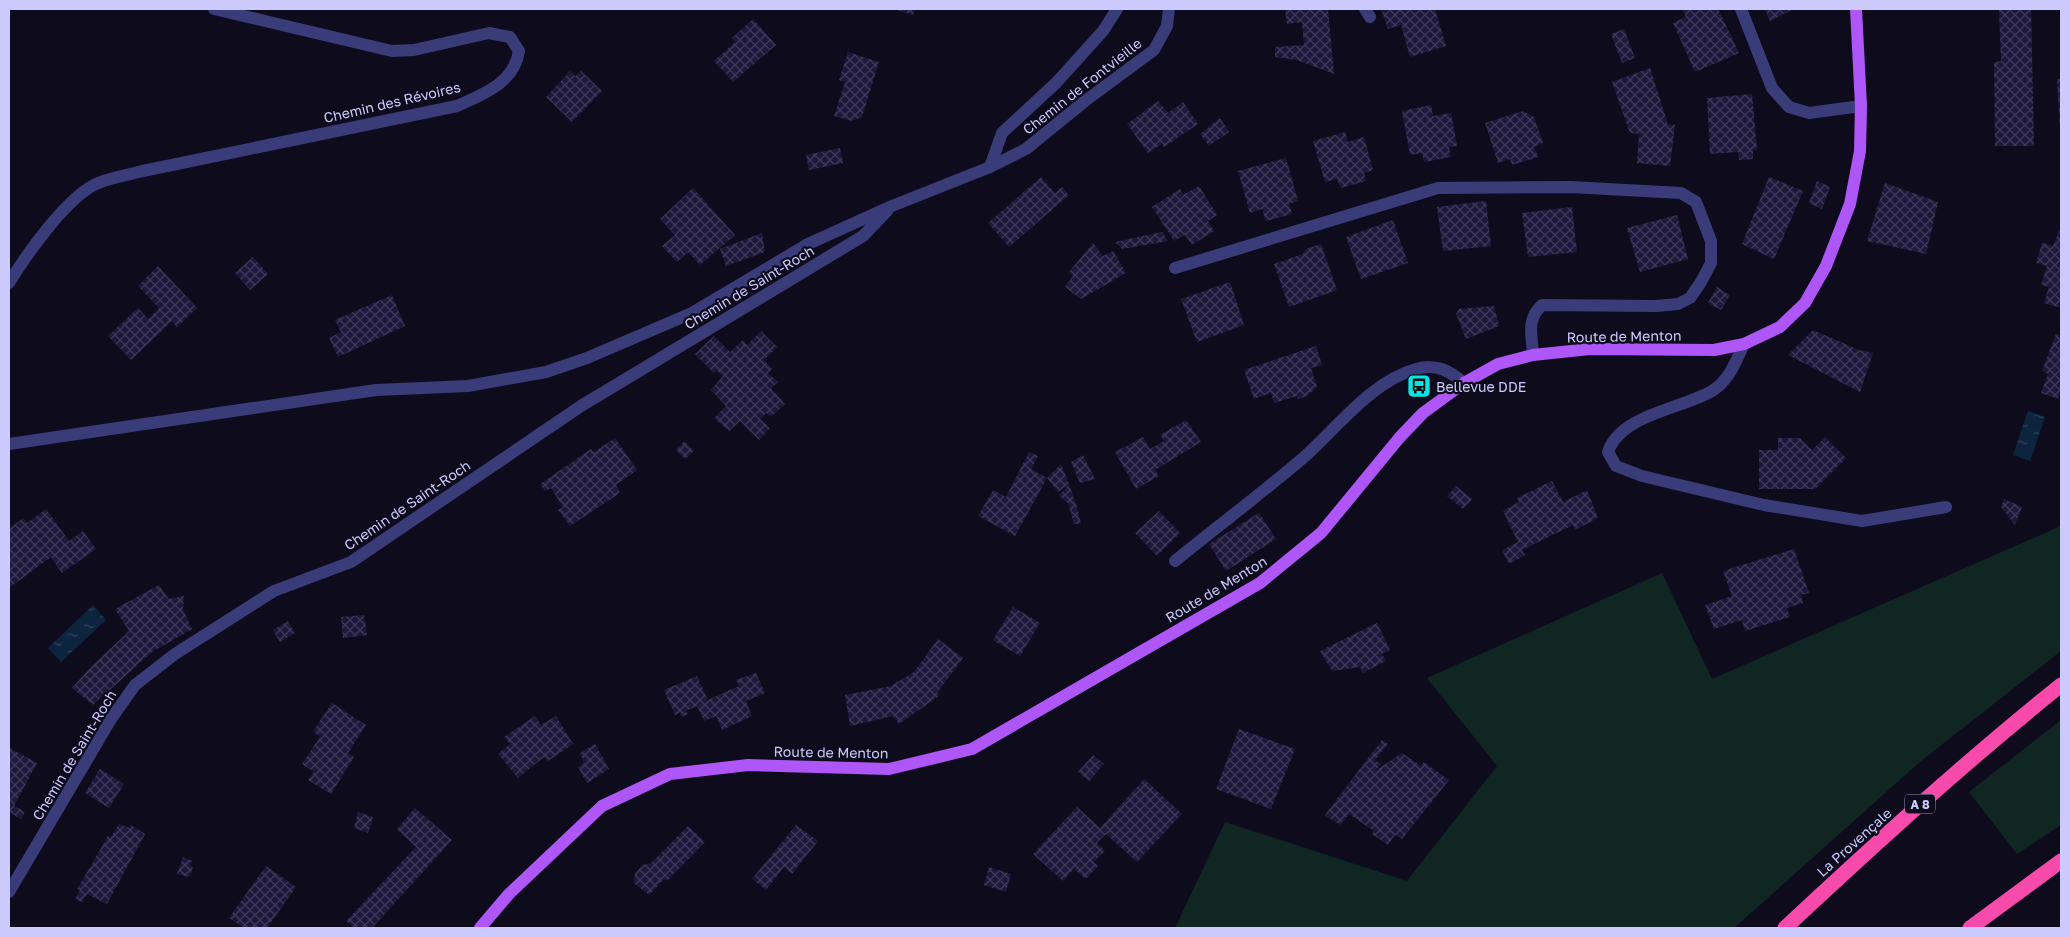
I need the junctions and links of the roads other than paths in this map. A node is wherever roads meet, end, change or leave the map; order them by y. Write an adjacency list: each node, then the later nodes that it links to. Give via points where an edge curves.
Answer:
1 (214, 9): 10 (street, Chemin des Révoires, via 392,51 414,50 489,33 510,37 520,51 518,64 507,78 485,94 457,106 138,172 95,184 75,199 41,238)
2 (1117, 9): 7 (street, via 1103,31 1056,83 1002,133)
3 (1169, 9): 7 (street, Chemin de Fontvieille, via 1167,26 1154,50 1026,149)
4 (1741, 9): 6 (street, via 1772,88 1789,107 1809,113)
5 (1856, 9): 6 (main road, Route de Menton)
6 (1861, 106): 11 (main road, Route de Menton, via 1860,151 1850,204 1826,266 1805,303 1780,327)
7 (990, 167): 8 (street, Chemin de Fontvieille)
8 (892, 206): 14 (street, Chemin de Fontvieille, via 808,244 692,313 546,372 468,386 376,390); 19 (street, Chemin de Saint-Roch, via 863,236 580,406 351,562 274,591 175,654 135,685 111,719)
9 (1175, 268): 12 (street, via 1438,188 1571,187 1681,193 1696,202 1711,241 1711,263 1690,298 1678,304 1656,306 1542,305 1533,313)
10 (9, 283)
11 (1744, 344): 12 (main road, Route de Menton, via 1714,350 1590,350); 15 (street, via 1729,375 1712,391 1631,424 1612,440 1608,452 1616,466 1642,476 1764,505 1862,520)
12 (1533, 356): 13 (main road, Route de Menton, via 1498,364)
13 (1464, 383): 16 (street, via 1440,367 1417,368 1395,378 1361,402 1303,457); 20 (main road, Route de Menton, via 1423,413 1400,436 1321,534 1260,583 972,749 889,770 748,765 670,774 602,806 509,894)
14 (9, 444)
15 (1946, 507)
16 (1175, 561)
17 (2061, 685): 21 (highway, La Provençale / A 8, via 1874,844)
18 (2061, 861): 22 (highway)
19 (9, 892)
20 (480, 928)
21 (1785, 928)
22 (1970, 928)

